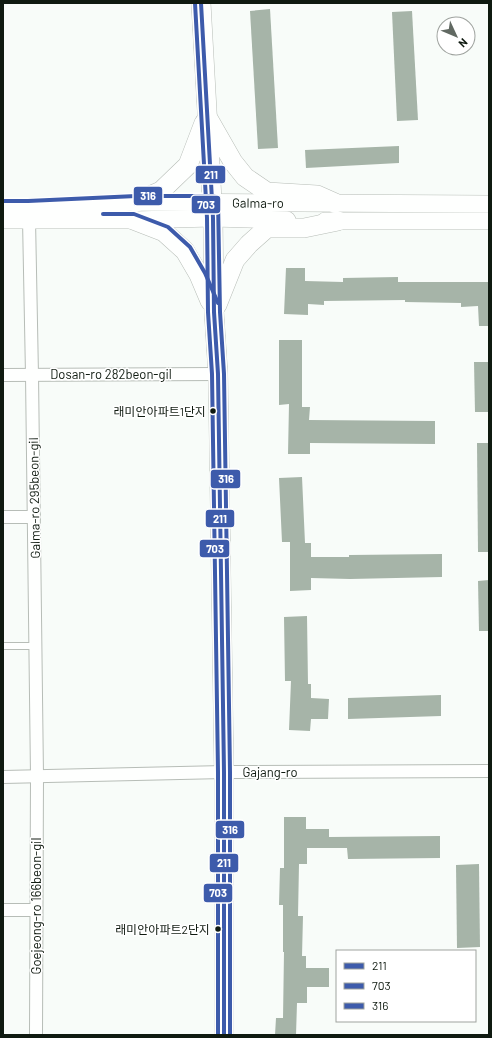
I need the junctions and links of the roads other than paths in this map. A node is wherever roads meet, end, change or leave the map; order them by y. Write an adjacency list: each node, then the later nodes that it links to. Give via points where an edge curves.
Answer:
1 (201, 3): 2 (main road)
2 (206, 116): 5 (main road); 6 (main road, via 188,165 161,191); 7 (main road, via 233,162 245,176 267,192 317,195)
3 (489, 204): 7 (main road, Galma-ro)
4 (3, 207): 6 (main road, Galma-ro)
5 (212, 210): 6 (main road, Galma-ro); 7 (main road, Galma-ro); 11 (main road)
6 (134, 211): 9 (main road, Galma-ro); 11 (main road, via 185,251 199,275)
7 (337, 212): 10 (main road, Galma-ro); 11 (main road, via 304,228 267,228 235,260)
8 (3, 220): 9 (main road, Galma-ro)
9 (29, 220): 14 (street, Galma-ro 295beon-gil)
10 (489, 221)
11 (214, 312): 12 (main road)
12 (218, 374): 14 (street, Dosan-ro 282beon-gil); 20 (main road)
13 (3, 375): 14 (street, Dosan-ro 282beon-gil)
14 (32, 375): 16 (street, Galma-ro 295beon-gil)
15 (3, 516): 16 (street)
16 (34, 516): 18 (street, Galma-ro 295beon-gil)
17 (3, 646): 18 (lane)
18 (35, 646): 22 (street, Galma-ro 295beon-gil)
19 (489, 771): 20 (street, Gajang-ro)
20 (224, 772): 22 (street, Gajang-ro); 26 (main road)
21 (3, 776): 22 (street, Gajang-ro)
22 (37, 776): 24 (street, Goejeong-ro 166beon-gil)
23 (3, 910): 24 (street)
24 (36, 910): 25 (street, Goejeong-ro 166beon-gil)
25 (36, 1035)
26 (224, 1035)

